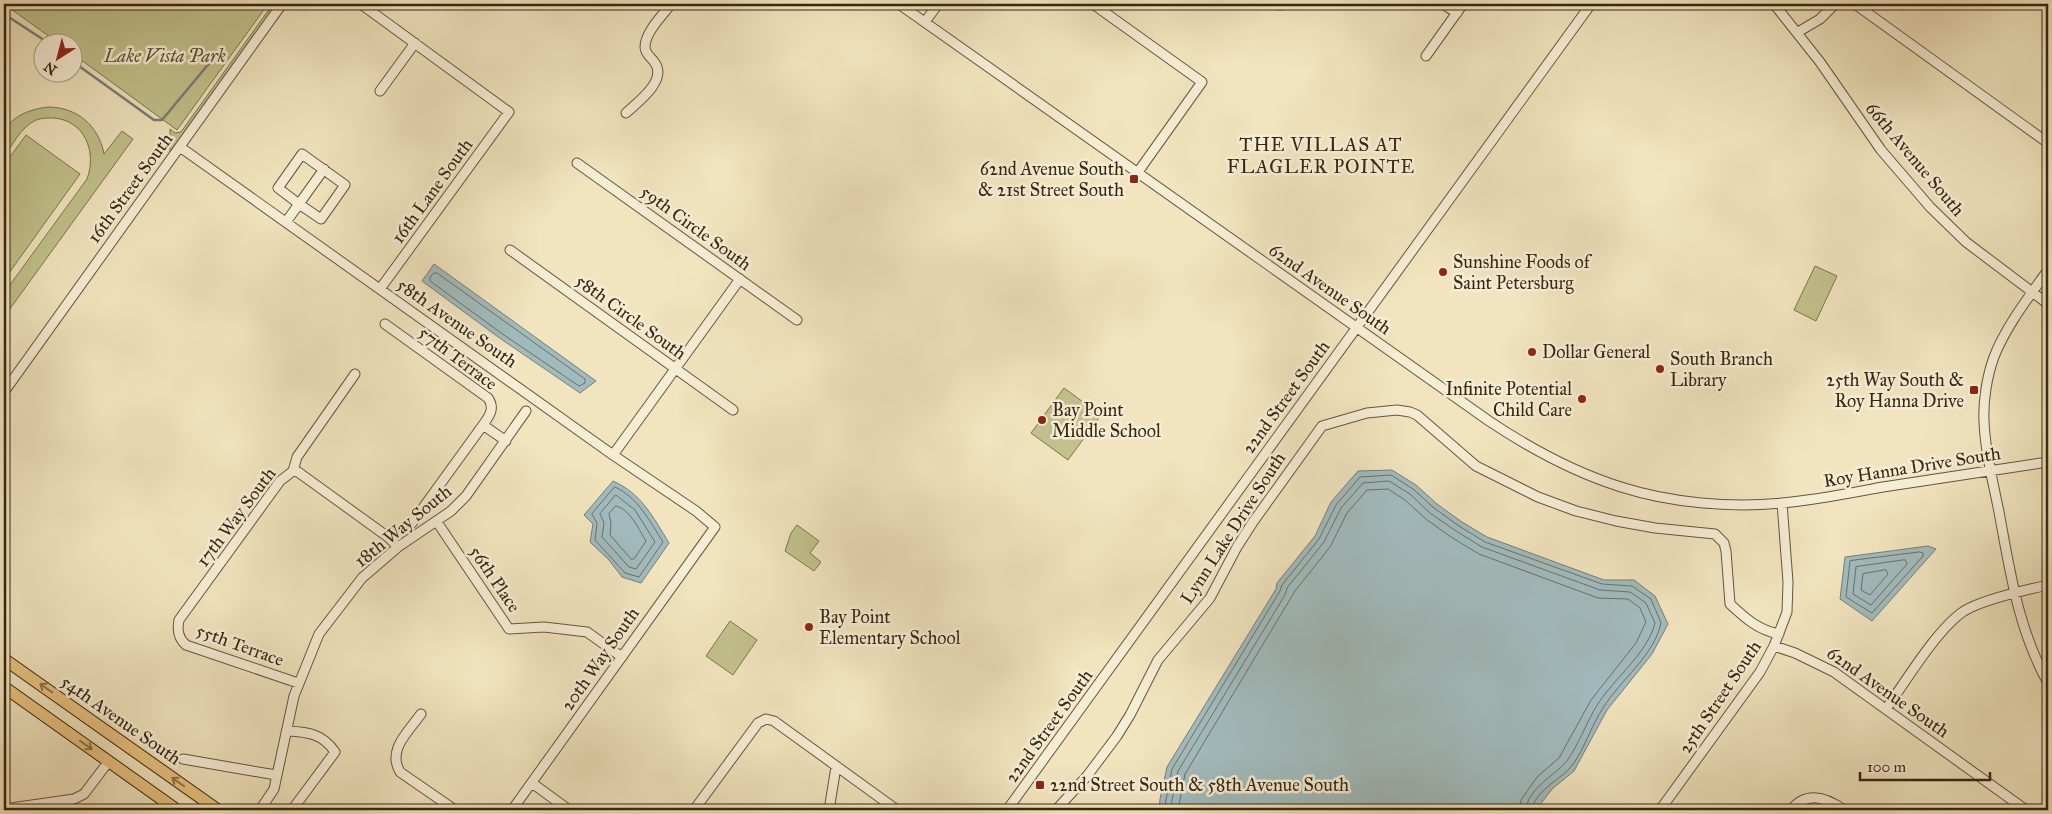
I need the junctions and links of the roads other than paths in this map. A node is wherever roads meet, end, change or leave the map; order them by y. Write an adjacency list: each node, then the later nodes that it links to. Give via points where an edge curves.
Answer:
1 (282, 4): 23 (street, 16th Street South)
2 (360, 4): 18 (street)
3 (671, 4): 21 (street, via 646,41 646,52 656,64 658,73 655,82)
4 (899, 4): 16 (street, 62nd Avenue South)
5 (938, 4): 16 (street)
6 (1093, 4): 26 (street, via 1202,82)
7 (1266, 4): 14 (street)
8 (1444, 4): 15 (street)
9 (1463, 4): 15 (street)
10 (1591, 4): 37 (street, 22nd Street South)
11 (1774, 4): 17 (street, 66th Avenue South)
12 (1835, 4): 17 (street)
13 (1855, 4): 22 (street)
14 (1281, 5)
15 (1457, 13): 19 (street)
16 (925, 22): 26 (street, 62nd Avenue South)
17 (1798, 32): 33 (street, 66th Avenue South, via 1881,150 1930,207 1966,242)
18 (415, 43): 20 (street); 32 (street, 16th Lane South, via 509,112)
19 (1426, 56)
20 (380, 91)
21 (626, 113)
22 (2048, 143)
23 (180, 147): 28 (street, 58th Avenue South); 40 (street, 16th Street South)
24 (576, 163): 31 (street, 59th Circle South)
25 (324, 169): 27 (street); 27 (street, via 345,185 321,219); 27 (street, via 302,154 287,174 278,188)
26 (1138, 172): 37 (street, 62nd Avenue South)
27 (299, 204): 28 (street)
28 (286, 222): 32 (street, 58th Avenue South)
29 (510, 250): 38 (street, 58th Circle South)
30 (2048, 270): 33 (street)
31 (740, 279): 35 (street, 59th Circle South); 38 (street)
32 (380, 289): 45 (street, 58th Avenue South)
33 (2032, 293): 34 (street, 66th Avenue South); 47 (street, via 2002,340 1992,367 1984,422)
34 (2048, 304)
35 (797, 320)
36 (385, 324): 43 (street, 57th Terrace, via 488,398 492,404 491,412)
37 (1356, 327): 49 (street, 62nd Avenue South, via 1522,443 1588,476 1622,488 1688,501); 83 (street, 22nd Street South)
38 (674, 368): 41 (street, 58th Circle South); 45 (street)
39 (355, 374): 48 (street, 17th Way South, via 297,457)
40 (4, 392)
41 (733, 410)
42 (526, 411): 44 (street, 18th Way South)
43 (483, 425): 44 (street); 50 (street, 57th Terrace)
44 (506, 441): 51 (street, 18th Way South, via 466,496)
45 (613, 455): 52 (street, 58th Avenue South)
46 (2048, 462): 47 (street, Roy Hanna Drive South)
47 (1991, 470): 49 (street, Roy Hanna Drive South); 55 (street)
48 (293, 471): 53 (street, via 343,504); 56 (street, 17th Way South, via 280,481 179,620)
49 (1782, 503): 57 (street, 25th Street South, via 1788,582 1786,612)
50 (412, 522)
51 (437, 522): 53 (street, 18th Way South); 59 (street, 56th Place, via 509,629 544,627 587,632)
52 (715, 526): 59 (street, 20th Way South)
53 (398, 547): 61 (street, 18th Way South, via 362,578 319,634)
54 (2048, 585): 55 (street)
55 (2014, 593): 62 (street, via 2030,646); 64 (street, via 1966,610 1952,620)
56 (177, 630): 61 (street, 55th Terrace, via 186,645)
57 (1779, 634): 58 (street, 25th Street South); 84 (street, Lynn Lake Drive South, via 1766,631 1730,604 1726,551 1724,542 1715,534 1616,522 1576,511 1538,497 1476,466 1417,415 1397,410 1367,413 1322,426 1253,522 1210,598 1158,660 1117,736)
58 (1774, 646): 64 (street, 62nd Avenue South, via 1834,672); 85 (street, 25th Street South, via 1760,672)
59 (622, 656): 71 (street, 20th Way South)
60 (4, 659): 74 (main road, 54th Avenue South, one-way to 60)
61 (298, 683): 66 (street, 18th Way South)
62 (2048, 683)
63 (4, 687): 68 (main road, one-way to 68)
64 (1886, 709): 88 (street, 62nd Avenue South)
65 (421, 714): 77 (street, via 397,746 395,763 400,772)
66 (288, 731): 70 (street, 18th Way South); 76 (street, via 310,732 335,752)
67 (183, 759): 70 (street)
68 (109, 761): 72 (street, via 89,789 79,797); 73 (main road)
69 (836, 767): 80 (street, via 766,719 758,723); 81 (street); 82 (street)
70 (276, 775): 75 (street, 18th Way South, via 274,789)
71 (532, 784): 78 (street, 20th Way South); 79 (street)
72 (4, 809)
73 (177, 810)
74 (218, 810)
75 (260, 810)
76 (292, 810)
77 (455, 810)
78 (512, 810)
79 (569, 810)
80 (694, 810)
81 (829, 810)
82 (897, 810)
83 (1007, 810)
84 (1056, 810)
85 (1661, 810)
86 (1791, 810): 87 (street, via 1802,800 1816,796 1832,801)
87 (1844, 810)
88 (2026, 810)

